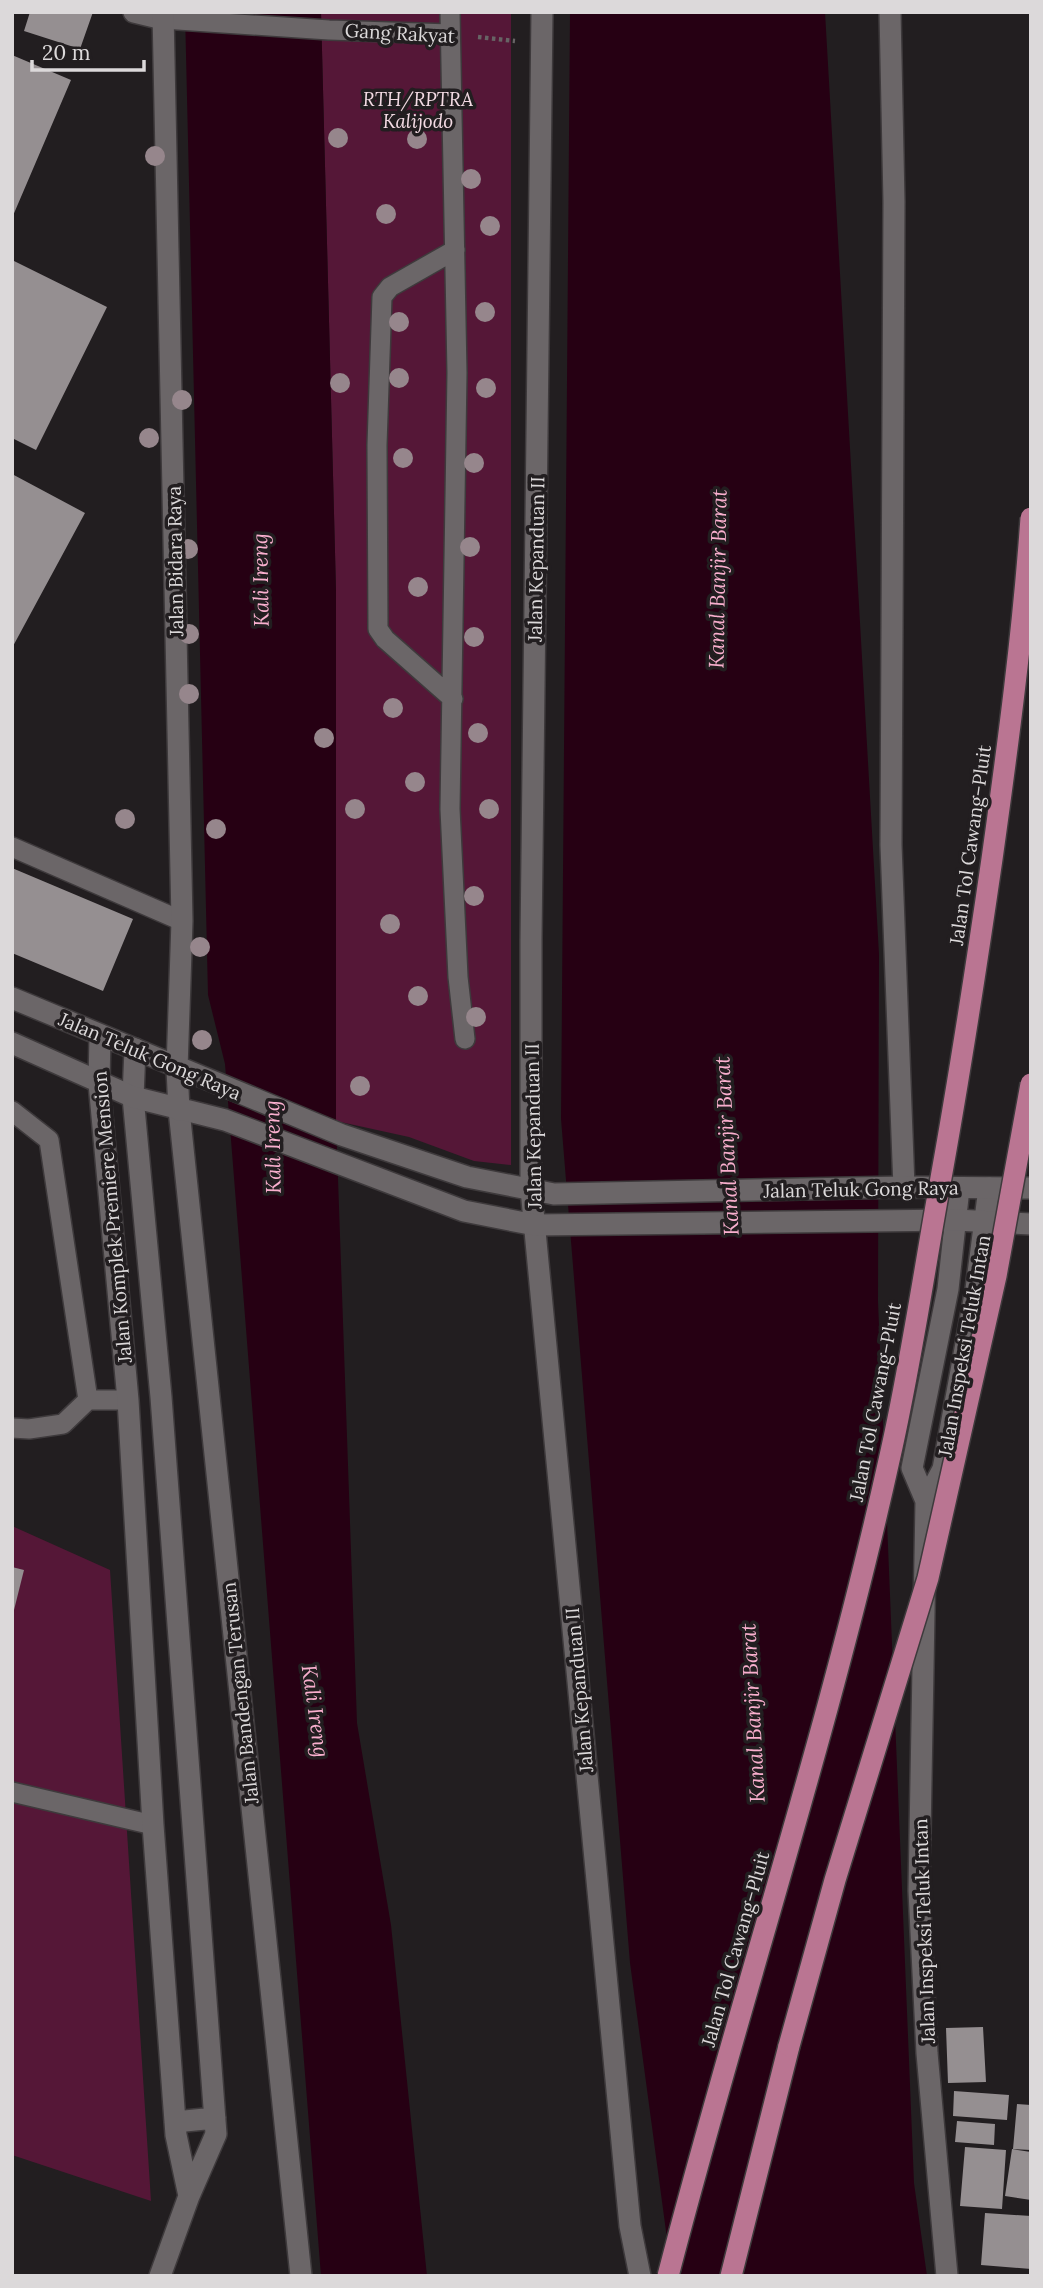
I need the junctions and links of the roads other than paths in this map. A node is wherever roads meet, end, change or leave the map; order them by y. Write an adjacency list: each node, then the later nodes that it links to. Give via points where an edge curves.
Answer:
1 (134, 12): 5 (street, Gang Rakyat)
2 (450, 12): 7 (lane)
3 (542, 12): 28 (street, Jalan Kepanduan II)
4 (890, 12): 24 (street)
5 (168, 17): 6 (lane, Gang Rakyat, via 329,30); 12 (street, Jalan Bidara Raya)
6 (379, 22): 7 (lane, Gang Rakyat)
7 (450, 34): 8 (lane)
8 (455, 250): 10 (lane); 10 (lane, via 390,287 382,297 377,445 379,629)
9 (1031, 518): 49 (highway, Jalan Tol Cawang–Pluit, bridge, via 1025,607 973,988 891,1454 836,1673)
10 (453, 699): 15 (lane, via 450,809)
11 (12, 847): 12 (lane)
12 (182, 921): 18 (street, Jalan Bidara Raya)
13 (12, 998): 14 (street, Jalan Teluk Gong Raya)
14 (100, 1035): 17 (street, Jalan Teluk Gong Raya); 19 (street, Jalan Komplek Premiere Mension)
15 (465, 1039)
16 (12, 1043): 19 (street, Jalan Teluk Gong Raya)
17 (135, 1049): 18 (street, Jalan Teluk Gong Raya); 21 (street, Jalan Komplek Premiere Mension)
18 (177, 1069): 22 (street, Jalan Bidara Raya); 28 (street, Jalan Teluk Gong Raya, via 342,1135 467,1177)
19 (99, 1083): 21 (street, Jalan Teluk Gong Raya); 35 (street, Jalan Komplek Premiere Mension)
20 (1031, 1084): 50 (highway, bridge, via 996,1276 928,1578 835,1880)
21 (133, 1097): 22 (street, Jalan Teluk Gong Raya); 33 (street, Jalan Komplek Premiere Mension)
22 (179, 1110): 32 (street, Jalan Teluk Gong Raya, via 225,1120 464,1211); 47 (street, Jalan Bandengan Terusan)
23 (12, 1111): 34 (lane, via 49,1140)
24 (895, 1188): 25 (street, Jalan Teluk Gong Raya); 28 (street, Jalan Teluk Gong Raya, via 554,1194)
25 (958, 1188): 26 (street, Jalan Teluk Gong Raya); 29 (street, Jalan Inspeksi Teluk Intan)
26 (989, 1188): 27 (street, Jalan Teluk Gong Raya); 30 (street, Jalan Inspeksi Teluk Intan)
27 (1031, 1188)
28 (531, 1189): 32 (street, Jalan Kepanduan II)
29 (956, 1220): 30 (street, Jalan Teluk Gong Raya); 32 (street, Jalan Teluk Gong Raya); 37 (street, Jalan Inspeksi Teluk Intan, via 948,1289 912,1468)
30 (985, 1223): 31 (street, Jalan Teluk Gong Raya); 37 (street, Jalan Inspeksi Teluk Intan, via 943,1469)
31 (1031, 1224)
32 (535, 1225): 48 (street, Jalan Kepanduan II, via 630,2226)
33 (160, 1397): 35 (street); 38 (street, Jalan Komplek Premiere Mension)
34 (88, 1400): 35 (lane); 36 (lane, via 63,1424)
35 (128, 1400): 39 (street, Jalan Komplek Premiere Mension)
36 (12, 1428)
37 (926, 1501): 51 (street, Jalan Inspeksi Teluk Intan, via 919,1891)
38 (181, 1679): 39 (street); 41 (street, Jalan Komplek Premiere Mension)
39 (145, 1683): 42 (street, Jalan Komplek Premiere Mension)
40 (12, 1792): 42 (lane)
41 (191, 1824): 42 (street); 43 (street, Jalan Komplek Premiere Mension)
42 (153, 1825): 44 (street, Jalan Komplek Premiere Mension)
43 (215, 2118): 44 (street); 45 (street, Jalan Komplek Premiere Mension, via 216,2134)
44 (175, 2122): 45 (street, Jalan Komplek Premiere Mension)
45 (189, 2196): 46 (street, Jalan Komplek Premiere Mension)
46 (160, 2276)
47 (301, 2276)
48 (640, 2276)
49 (668, 2276)
50 (731, 2276)
51 (947, 2276)

